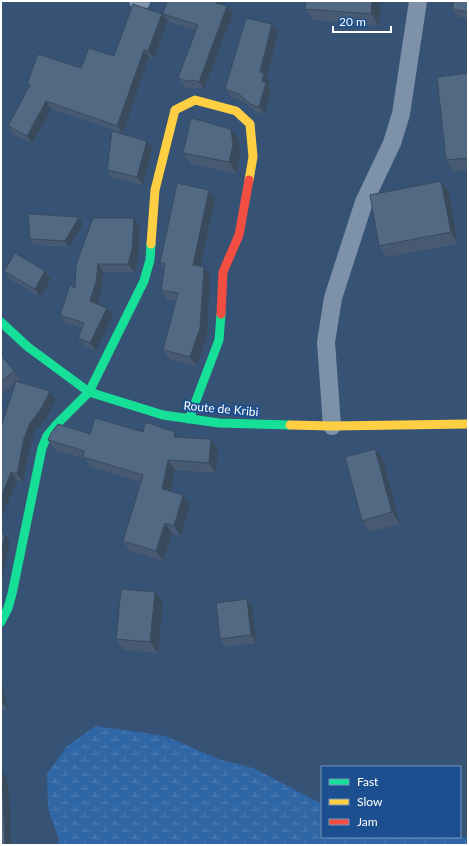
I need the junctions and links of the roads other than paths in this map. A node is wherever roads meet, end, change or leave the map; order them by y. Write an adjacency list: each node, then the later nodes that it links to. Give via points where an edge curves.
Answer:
1 (418, 1): 6 (street, via 401,114 392,143 364,202 333,298 326,342)
2 (1, 322): 3 (street, Route de Kribi, via 28,347)
3 (88, 392): 4 (street, Route de Kribi, via 163,415); 4 (street, via 144,281 150,260 155,190 175,110 196,100 236,111 250,124 253,157 239,235 223,272 219,340); 7 (street, via 47,436 42,448 11,596)
4 (189, 419): 6 (street, Route de Kribi, via 219,423)
5 (468, 424): 6 (street, Route de Kribi)
6 (332, 426)
7 (1, 622)

